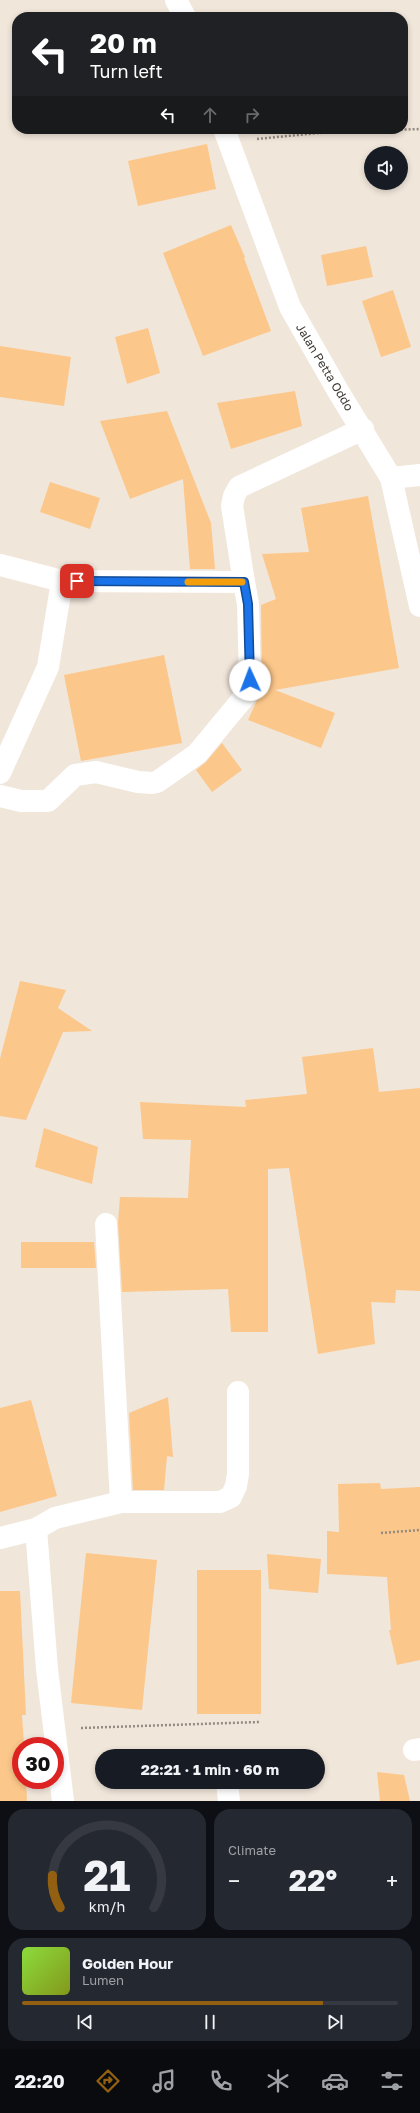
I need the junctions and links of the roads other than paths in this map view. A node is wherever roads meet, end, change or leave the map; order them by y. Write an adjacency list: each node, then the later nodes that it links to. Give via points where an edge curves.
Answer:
1 (176, 0): 2 (street)
2 (182, 12)
3 (226, 134): 4 (street, Jalan Petta Oddo, via 290,307)
4 (363, 429): 6 (street, Jalan Petta Oddo); 9 (street, via 239,487 232,506)
5 (420, 474): 6 (street)
6 (391, 478): 10 (street, Jalan Petta Oddo)
7 (0, 565): 8 (street)
8 (62, 580): 9 (street); 11 (street, via 48,667)
9 (244, 582): 12 (street, via 248,604 250,680 245,696 197,754 158,782 147,784 88,772 74,775 48,801 21,801)
10 (420, 606)
11 (0, 774)
12 (0, 796)
13 (106, 1224): 15 (street)
14 (238, 1392): 15 (street, via 238,1474 231,1497 220,1502)
15 (121, 1502): 16 (street, via 55,1518)
16 (36, 1529): 17 (street); 19 (street)
17 (0, 1538)
18 (228, 1789): 20 (street)
19 (63, 1801)
20 (229, 1801)

